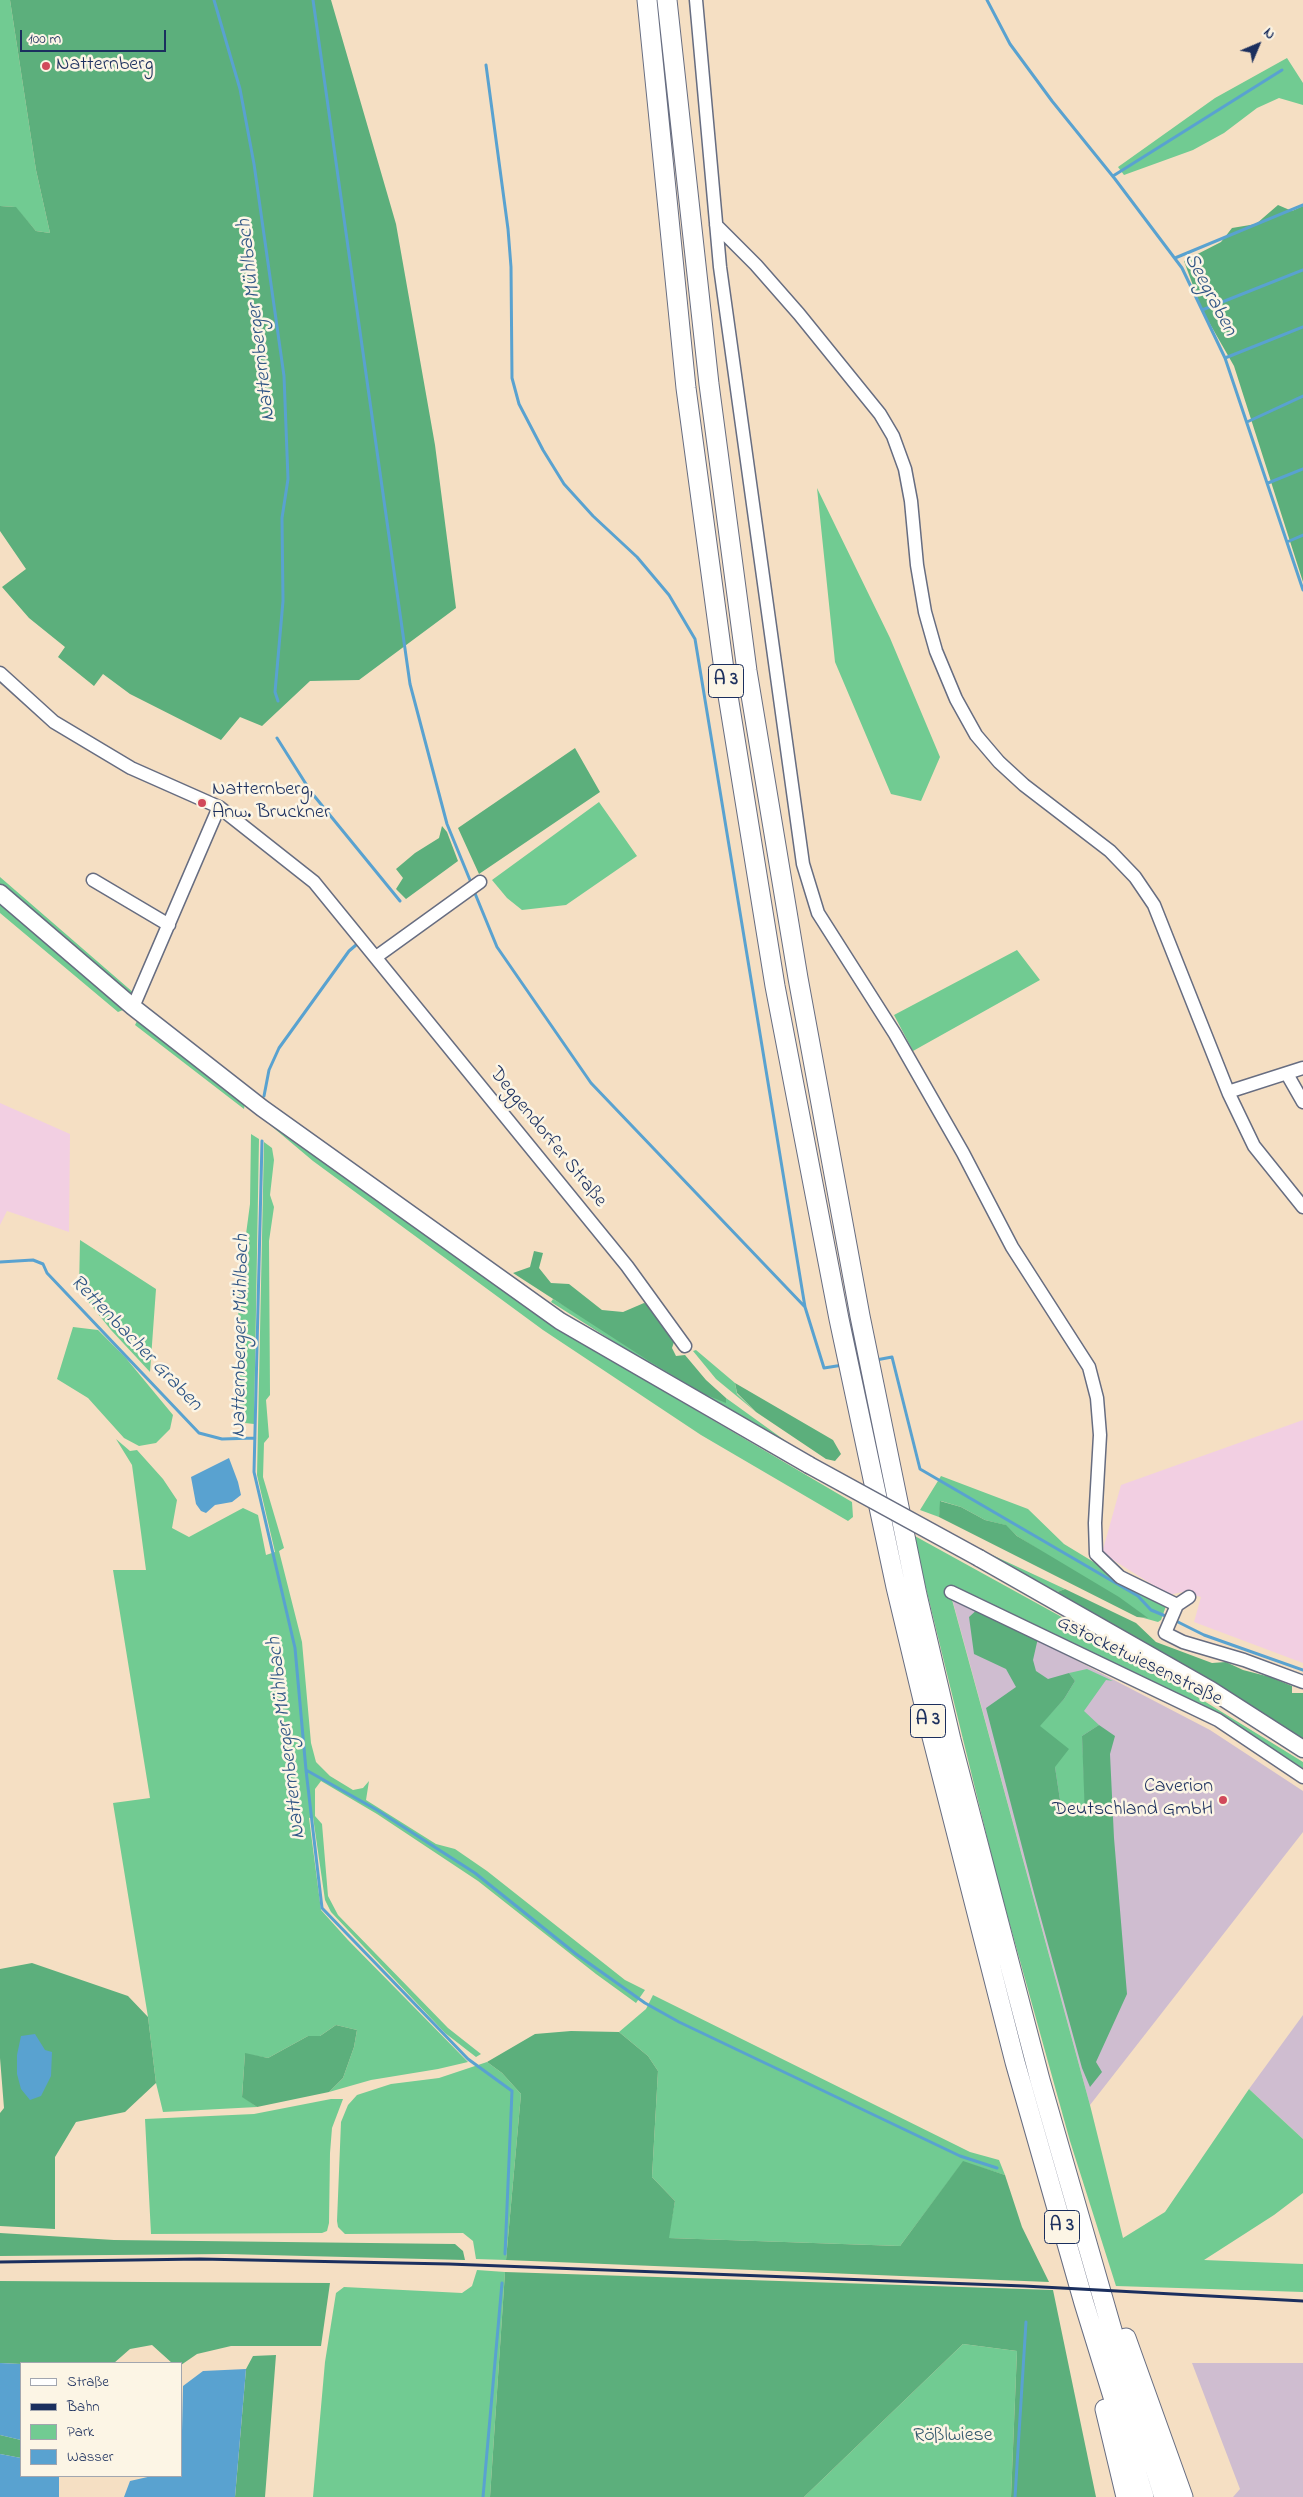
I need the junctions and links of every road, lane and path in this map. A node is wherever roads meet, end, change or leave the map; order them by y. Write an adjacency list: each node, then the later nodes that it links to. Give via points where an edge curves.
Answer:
1 (647, 0): 26 (highway, A 3, via 686,388 725,677 775,986 851,1377 929,1725 1015,2062)
2 (667, 0): 25 (highway, A 3, via 709,384 747,672 798,978 867,1350 917,1599 951,1740 1040,2080)
3 (696, 0): 4 (street)
4 (716, 225): 15 (street, via 799,314 880,414 893,436 905,469 911,501 925,612 936,651 956,699 976,735 999,762 1110,851 1135,877 1154,905); 21 (street, via 803,864 818,914 895,1034 964,1153 1012,1247 1089,1367 1097,1398 1100,1435 1094,1523 1096,1554 1120,1577)
5 (0, 673): 6 (street, Deggendorfer Straße, via 54,722 131,768)
6 (219, 808): 10 (street); 11 (street, Deggendorfer Straße, via 314,882)
7 (93, 880): 10 (street)
8 (475, 886): 11 (street)
9 (0, 893): 12 (main road)
10 (169, 925): 12 (street)
11 (376, 957): 18 (street, Deggendorfer Straße, via 627,1266)
12 (133, 1007): 23 (main road, bridge, via 262,1108 560,1321 809,1466 979,1558 1210,1690)
13 (1303, 1068): 14 (street)
14 (1287, 1074): 15 (street); 16 (street)
15 (1229, 1094): 17 (street, via 1254,1146)
16 (1303, 1102)
17 (1303, 1208)
18 (685, 1346)
19 (951, 1592): 24 (street, Gstocketwiesenstraße, via 1218,1720)
20 (1189, 1597): 21 (street)
21 (1172, 1614): 22 (street, via 1165,1632 1184,1642)
22 (1303, 1682)
23 (1303, 1749)
24 (1303, 1777)
25 (1083, 2230): 27 (highway, A 3, via 1095,2246); 30 (highway, A 3)
26 (1111, 2391): 28 (highway, A 3, via 1105,2408); 29 (highway, A 3)
27 (1168, 2450): 31 (highway, A 3); 32 (highway, A 3, via 1177,2460)
28 (1126, 2497)
29 (1144, 2497)
30 (1164, 2497)
31 (1183, 2497)
32 (1195, 2497)

